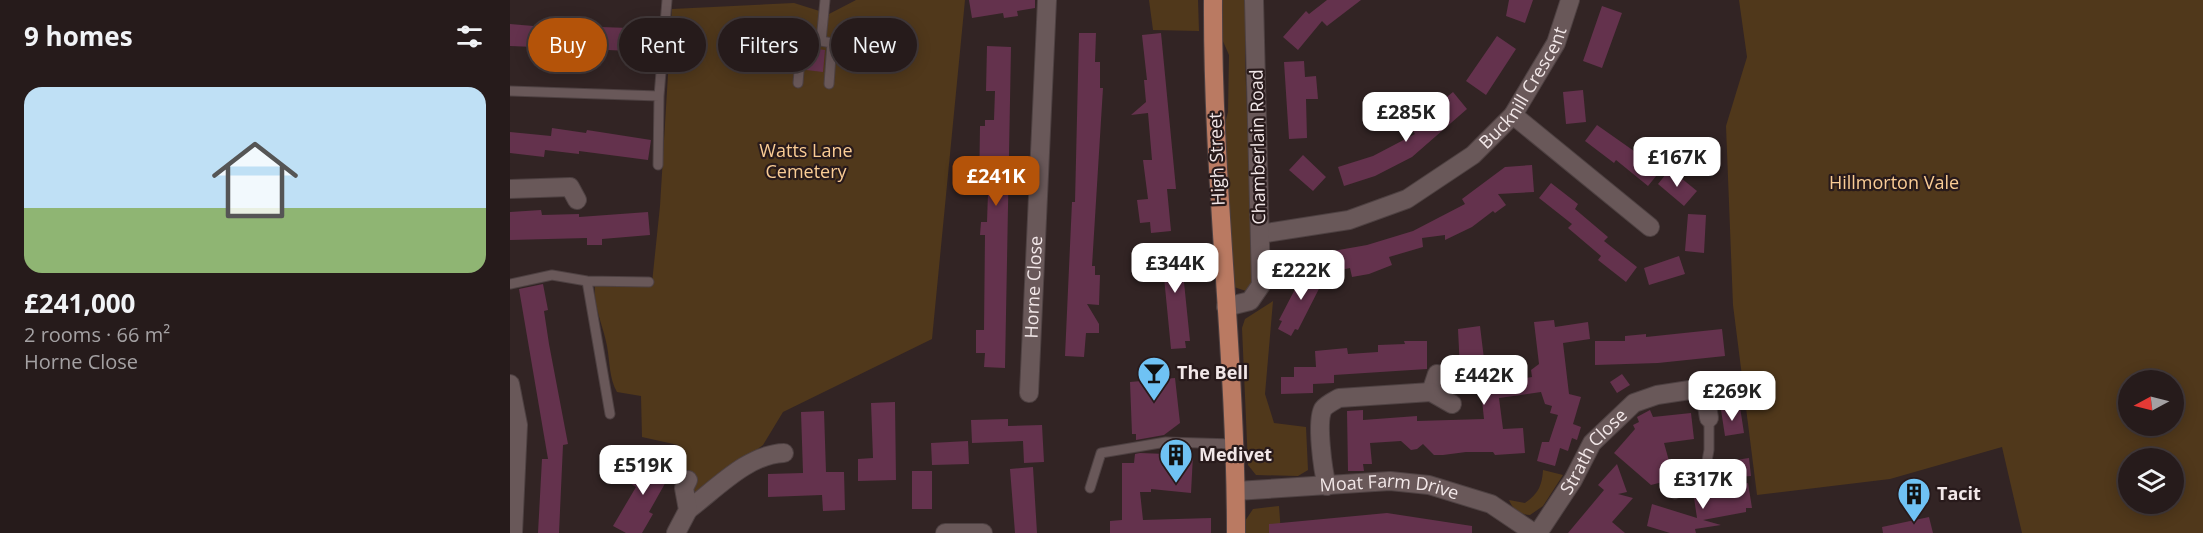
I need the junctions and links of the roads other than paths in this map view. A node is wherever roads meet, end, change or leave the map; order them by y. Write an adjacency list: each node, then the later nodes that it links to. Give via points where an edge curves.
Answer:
1 (667, 0): 11 (lane)
2 (825, 0): 7 (lane)
3 (1047, 0): 26 (street, Horne Close)
4 (1213, 0): 21 (highway, High Street, via 1215,135)
5 (1254, 0): 17 (street, Chamberlain Road)
6 (1570, 0): 12 (street, Bucknill Crescent, via 1556,43)
7 (821, 41): 8 (lane, via 801,47); 9 (lane, via 832,43)
8 (798, 83)
9 (830, 84)
10 (510, 91): 11 (lane)
11 (659, 96): 13 (lane)
12 (1514, 115): 16 (street); 17 (street, Bucknill Crescent, via 1473,155 1407,199 1349,220)
13 (658, 165)
14 (574, 187): 15 (street)
15 (510, 189)
16 (1650, 227)
17 (1260, 234): 21 (street, Chamberlain Road, via 1261,285 1250,301)
18 (586, 281): 19 (lane); 20 (lane, via 552,274); 29 (lane)
19 (649, 282)
20 (510, 284)
21 (1226, 307): 31 (highway, High Street)
22 (1437, 374): 27 (street)
23 (1742, 382): 25 (street, Strath Close)
24 (510, 384): 41 (street, via 518,424)
25 (1704, 388): 30 (street); 46 (street, Strath Close, via 1657,395 1634,403 1592,443 1573,480)
26 (1029, 393)
27 (1431, 393): 28 (street); 36 (street, via 1339,398 1323,409 1323,470)
28 (1452, 404)
29 (610, 414)
30 (1709, 418): 33 (lane)
31 (1234, 444): 37 (lane, via 1166,442 1101,453); 38 (highway, High Street)
32 (784, 453): 40 (street, via 768,454 751,463)
33 (1705, 472): 34 (lane); 39 (lane)
34 (1723, 476)
35 (688, 480): 40 (street, via 684,488)
36 (1327, 486): 38 (street, Moat Farm Drive); 46 (street, Moat Farm Drive, via 1390,481 1429,485 1491,504)
37 (1090, 488)
38 (1236, 491): 45 (highway, High Street)
39 (1675, 494)
40 (688, 510): 42 (street)
41 (513, 533)
42 (675, 533)
43 (945, 533): 44 (street)
44 (983, 533)
45 (1236, 533)
46 (1536, 533)

